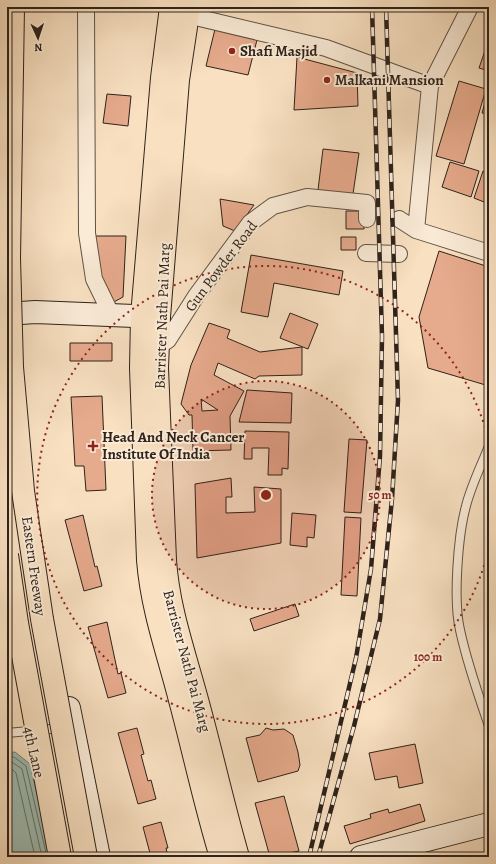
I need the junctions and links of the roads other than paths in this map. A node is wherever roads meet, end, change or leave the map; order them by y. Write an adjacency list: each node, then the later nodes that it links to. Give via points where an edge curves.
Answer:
1 (13, 7): 26 (main road, Eastern Freeway, bridge, via 9,258 12,367 23,491 42,619)
2 (24, 7): 13 (street)
3 (86, 7): 14 (street, via 87,233 94,279)
4 (470, 7): 6 (street)
5 (182, 10): 6 (street, via 326,48); 15 (main road, Barrister Nath Pai Marg, via 162,78)
6 (430, 86): 9 (street)
7 (367, 219): 16 (street, Gun Powder Road, via 368,204 307,197 273,206 250,223 196,296 168,340)
8 (399, 219): 9 (street)
9 (416, 230): 10 (street)
10 (489, 253)
11 (366, 254): 12 (street)
12 (399, 254)
13 (14, 313): 14 (street); 21 (street, via 28,451 50,618)
14 (111, 314): 15 (street)
15 (150, 316): 16 (main road, Barrister Nath Pai Marg)
16 (149, 348): 28 (main road, Barrister Nath Pai Marg, via 150,584 155,616 180,698); 29 (main road, Barrister Nath Pai Marg, via 166,582)
17 (489, 446): 20 (lane, via 466,505 460,535 457,599 459,628)
18 (7, 555): 25 (main road, Eastern Freeway, bridge)
19 (7, 623): 22 (street, 4th Lane)
20 (489, 726)
21 (73, 727): 22 (lane); 27 (street)
22 (29, 730): 23 (lane); 25 (street, 4th Lane)
23 (7, 733)
24 (489, 824): 30 (street)
25 (60, 857)
26 (86, 857)
27 (100, 857)
28 (221, 857)
29 (238, 857)
30 (361, 857)

